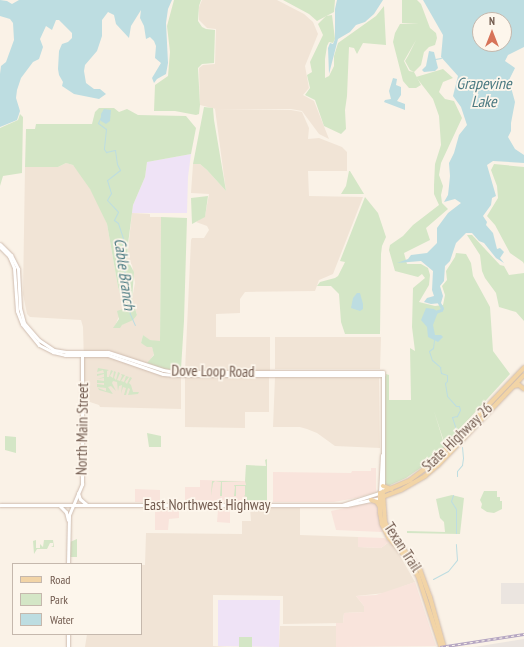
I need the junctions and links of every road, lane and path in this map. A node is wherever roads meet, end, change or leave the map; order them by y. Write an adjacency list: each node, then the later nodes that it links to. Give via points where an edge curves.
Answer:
1 (0, 244): 3 (main road, Dove Loop Road, via 9,251 16,265 20,310 28,329 51,349)
2 (0, 247): 3 (main road, Dove Loop Road, via 9,256 14,268 17,311 25,330 39,345 50,352 62,355)
3 (82, 353): 9 (main road, Dove Loop Road, via 108,352 174,372 383,374); 12 (main road, North Main Street, via 82,480)
4 (524, 368): 8 (main road, State Highway 26)
5 (524, 375): 6 (main road, State Highway 26)
6 (514, 386): 7 (main road, via 521,386); 8 (main road, State Highway 26)
7 (524, 389)
8 (470, 430): 11 (main road, State Highway 26, via 432,464 410,480); 13 (main road, State Highway 26, via 431,471)
9 (383, 452): 10 (main road); 14 (main road)
10 (384, 486): 11 (main road); 14 (main road)
11 (393, 488): 14 (main road, State Highway 26)
12 (78, 493): 19 (main road, North Main Street); 20 (main road, via 80,499)
13 (392, 494): 14 (main road, State Highway 26); 16 (main road)
14 (382, 495): 15 (main road, East Northwest Highway); 16 (main road, Texan Trail); 21 (main road, East Northwest Highway); 22 (main road, Texan Trail)
15 (371, 500): 21 (main road, East Northwest Highway); 22 (main road, via 377,502)
16 (384, 502): 25 (main road, Texan Trail, via 384,516 388,529 411,557)
17 (0, 505): 18 (main road, East Northwest Highway)
18 (59, 505): 19 (main road, East Northwest Highway); 23 (main road, via 66,512)
19 (73, 505): 20 (main road, East Northwest Highway); 23 (main road, North Main Street)
20 (88, 505): 21 (main road, East Northwest Highway)
21 (342, 505)
22 (380, 507): 25 (main road, Texan Trail, via 380,517 385,530)
23 (68, 521): 24 (main road)
24 (68, 563)
25 (420, 575): 28 (main road, Texan Trail); 29 (main road, Texan Trail, via 430,597)
26 (68, 635): 27 (main road)
27 (68, 647)
28 (440, 647)
29 (444, 647)

